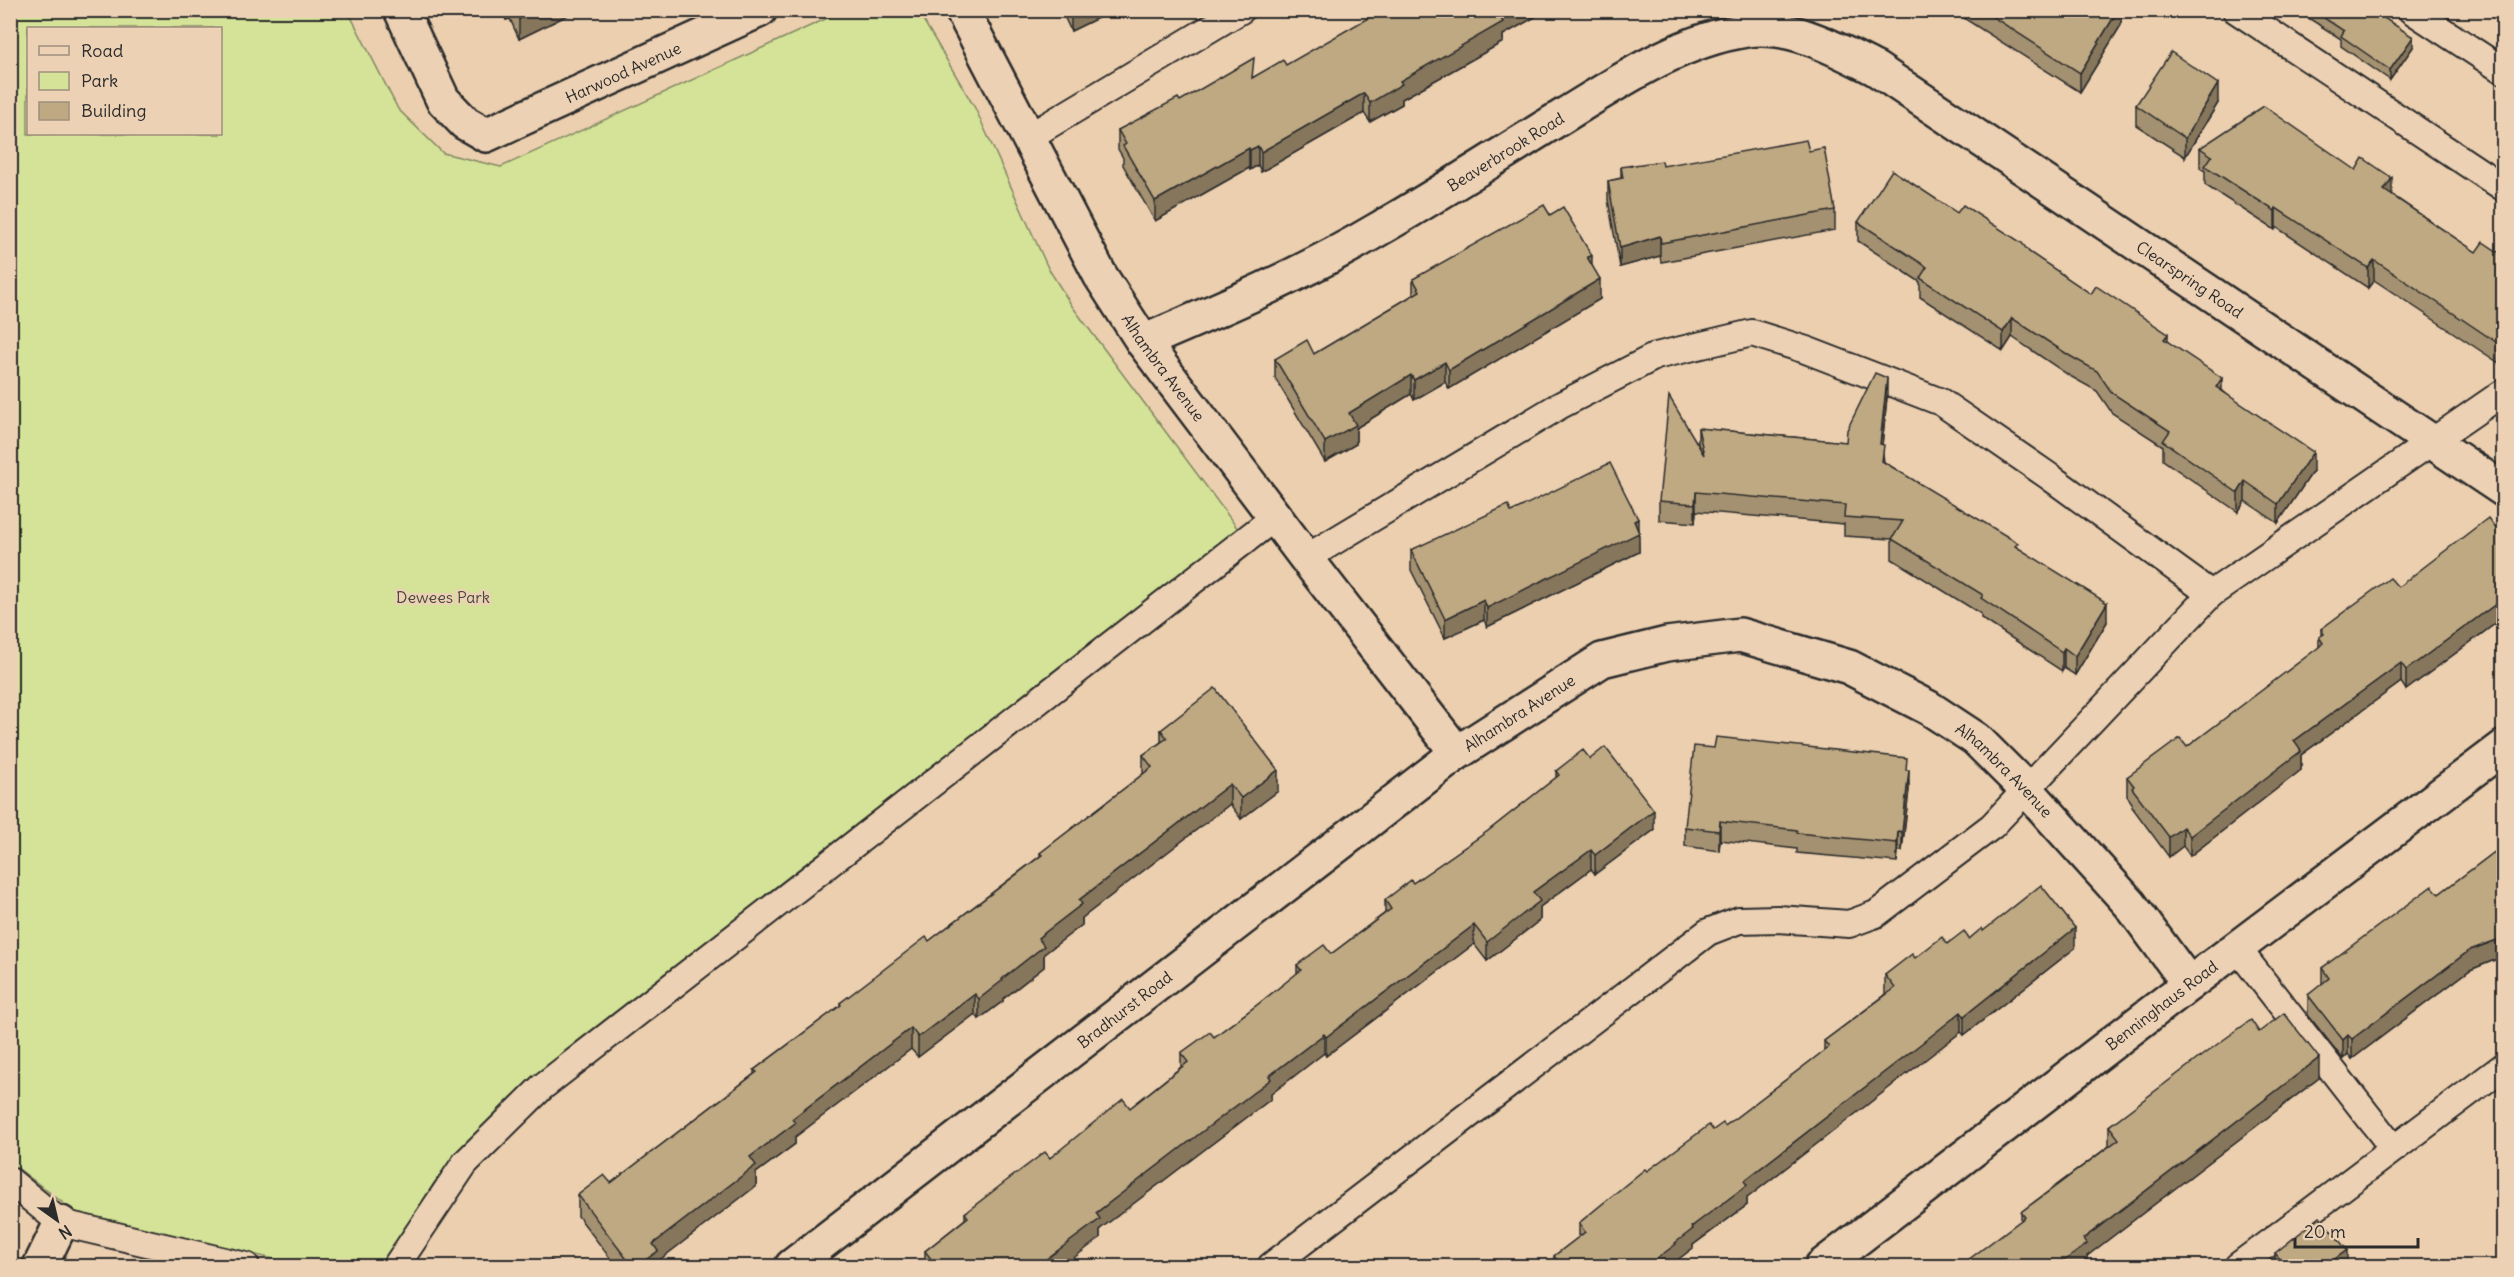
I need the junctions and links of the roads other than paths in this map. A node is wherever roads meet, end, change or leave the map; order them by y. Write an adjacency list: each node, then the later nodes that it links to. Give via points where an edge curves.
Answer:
1 (401, 10): 2 (street, Harwood Avenue, via 443,100 465,123 486,135)
2 (760, 10)
3 (962, 10): 9 (street, Alhambra Avenue)
4 (1241, 10): 9 (lane)
5 (2236, 10): 10 (lane)
6 (2411, 10): 8 (lane)
7 (1876, 69): 11 (street, Beaverbrook Road, via 1828,45 1785,30 1749,30 1709,39 1635,72 1376,231 1254,295); 13 (street, Clearspring Road)
8 (2504, 71)
9 (1027, 138): 11 (street, Alhambra Avenue, via 1100,275)
10 (2504, 188)
11 (1143, 342): 15 (street, Alhambra Avenue)
12 (2504, 392): 13 (lane)
13 (2433, 442): 14 (street, Clearspring Road); 17 (lane)
14 (2504, 490)
15 (1275, 517): 16 (street, Alhambra Avenue); 29 (lane, via 542,1087 465,1163)
16 (1305, 558): 17 (lane, via 1559,406 1656,356 1752,333 1941,402); 19 (street, Alhambra Avenue)
17 (2211, 594): 20 (lane)
18 (2504, 747): 21 (street, Benninghaus Road)
19 (1457, 753): 20 (street, Alhambra Avenue, via 1602,660 1667,644 1740,635 1849,667 1929,708 1976,739); 30 (street, Bradhurst Road)
20 (2027, 790): 22 (street, Alhambra Avenue, via 2130,904); 31 (lane, via 1992,826 1876,914 1849,924 1739,920 1708,932)
21 (2237, 948): 22 (street, Benninghaus Road); 24 (lane)
22 (2189, 984): 32 (street, Benninghaus Road)
23 (2504, 1066): 24 (lane)
24 (2393, 1148): 33 (lane)
25 (10, 1181): 26 (lane)
26 (61, 1223): 27 (street); 28 (lane)
27 (40, 1266)
28 (246, 1266)
29 (396, 1266)
30 (792, 1266)
31 (1271, 1266)
32 (1822, 1266)
33 (2238, 1266)

